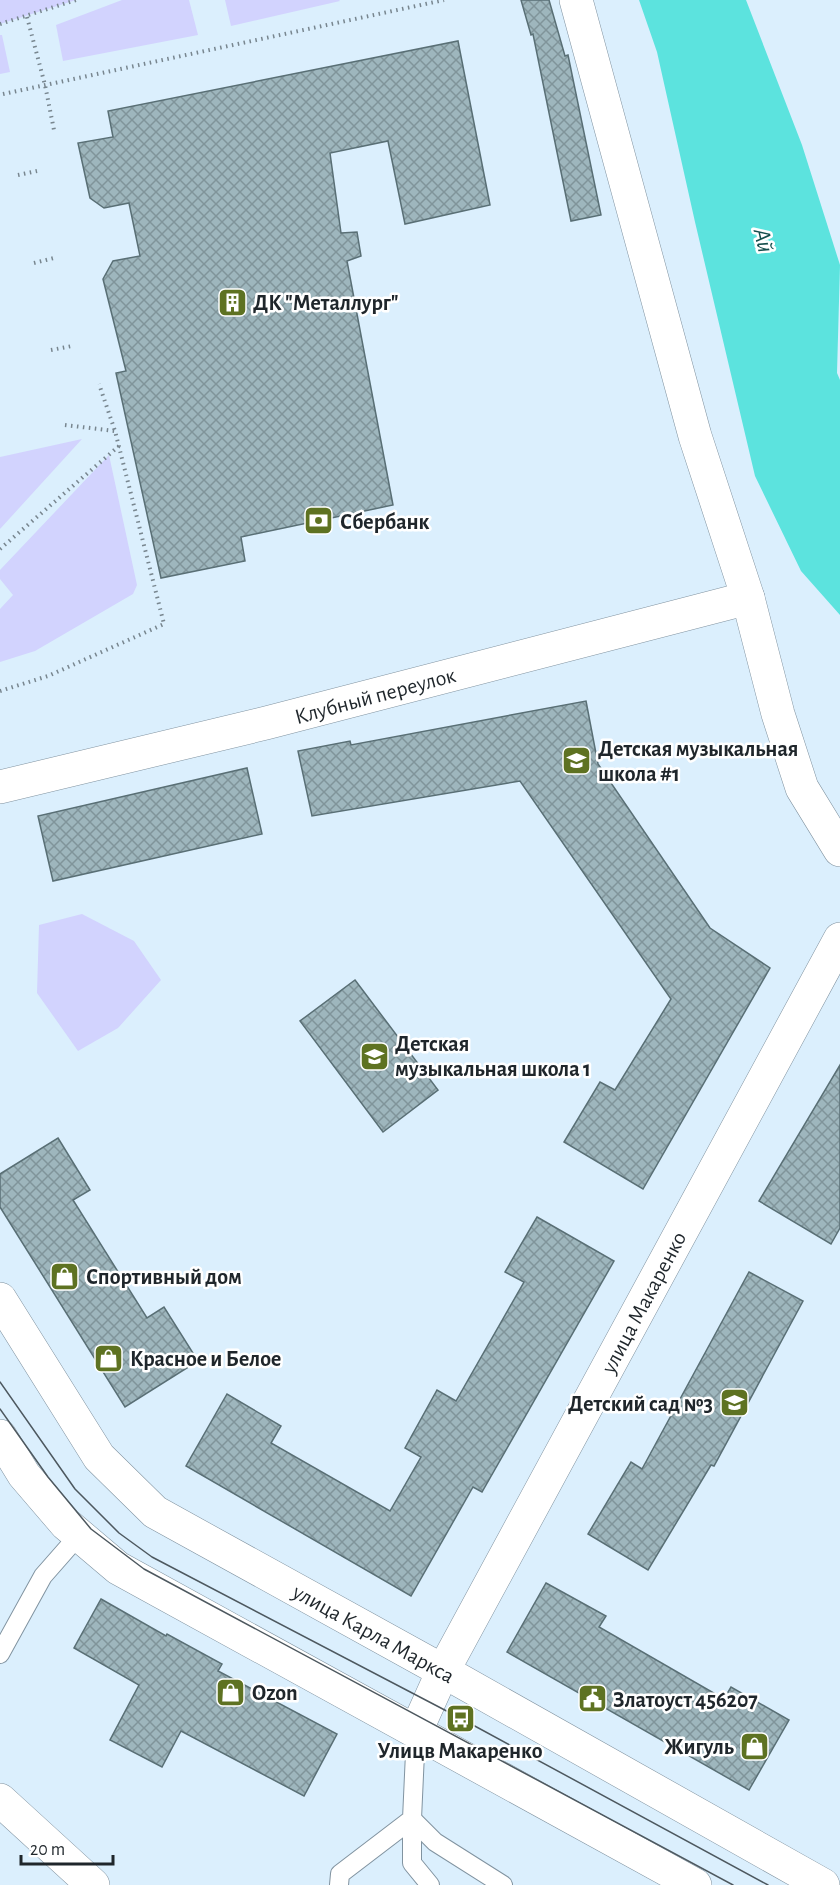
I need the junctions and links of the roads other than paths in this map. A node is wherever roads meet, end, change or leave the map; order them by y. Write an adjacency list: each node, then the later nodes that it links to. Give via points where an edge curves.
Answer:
1 (576, 0): 2 (street, via 694,436)
2 (748, 598): 3 (street, Клубный переулок, via 266,723); 4 (street, via 802,788)
3 (0, 787)
4 (840, 850)
5 (840, 939): 6 (street, улица Макаренко)
6 (832, 972): 11 (street, улица Макаренко)
7 (0, 1299): 11 (street, улица Карла Маркса, via 99,1457 155,1512)
8 (0, 1436): 9 (street, via 24,1475)
9 (79, 1535): 10 (lane, via 43,1576); 12 (street, via 118,1568)
10 (0, 1654)
11 (443, 1671): 12 (street, улица Макаренко); 20 (street, улица Карла Маркса)
12 (416, 1731): 14 (lane); 19 (street)
13 (0, 1800): 15 (street)
14 (412, 1819): 16 (lane, via 340,1874); 17 (lane, via 412,1863); 18 (lane, via 435,1842)
15 (93, 1885)
16 (339, 1885)
17 (430, 1885)
18 (503, 1885)
19 (695, 1885)
20 (823, 1885)

